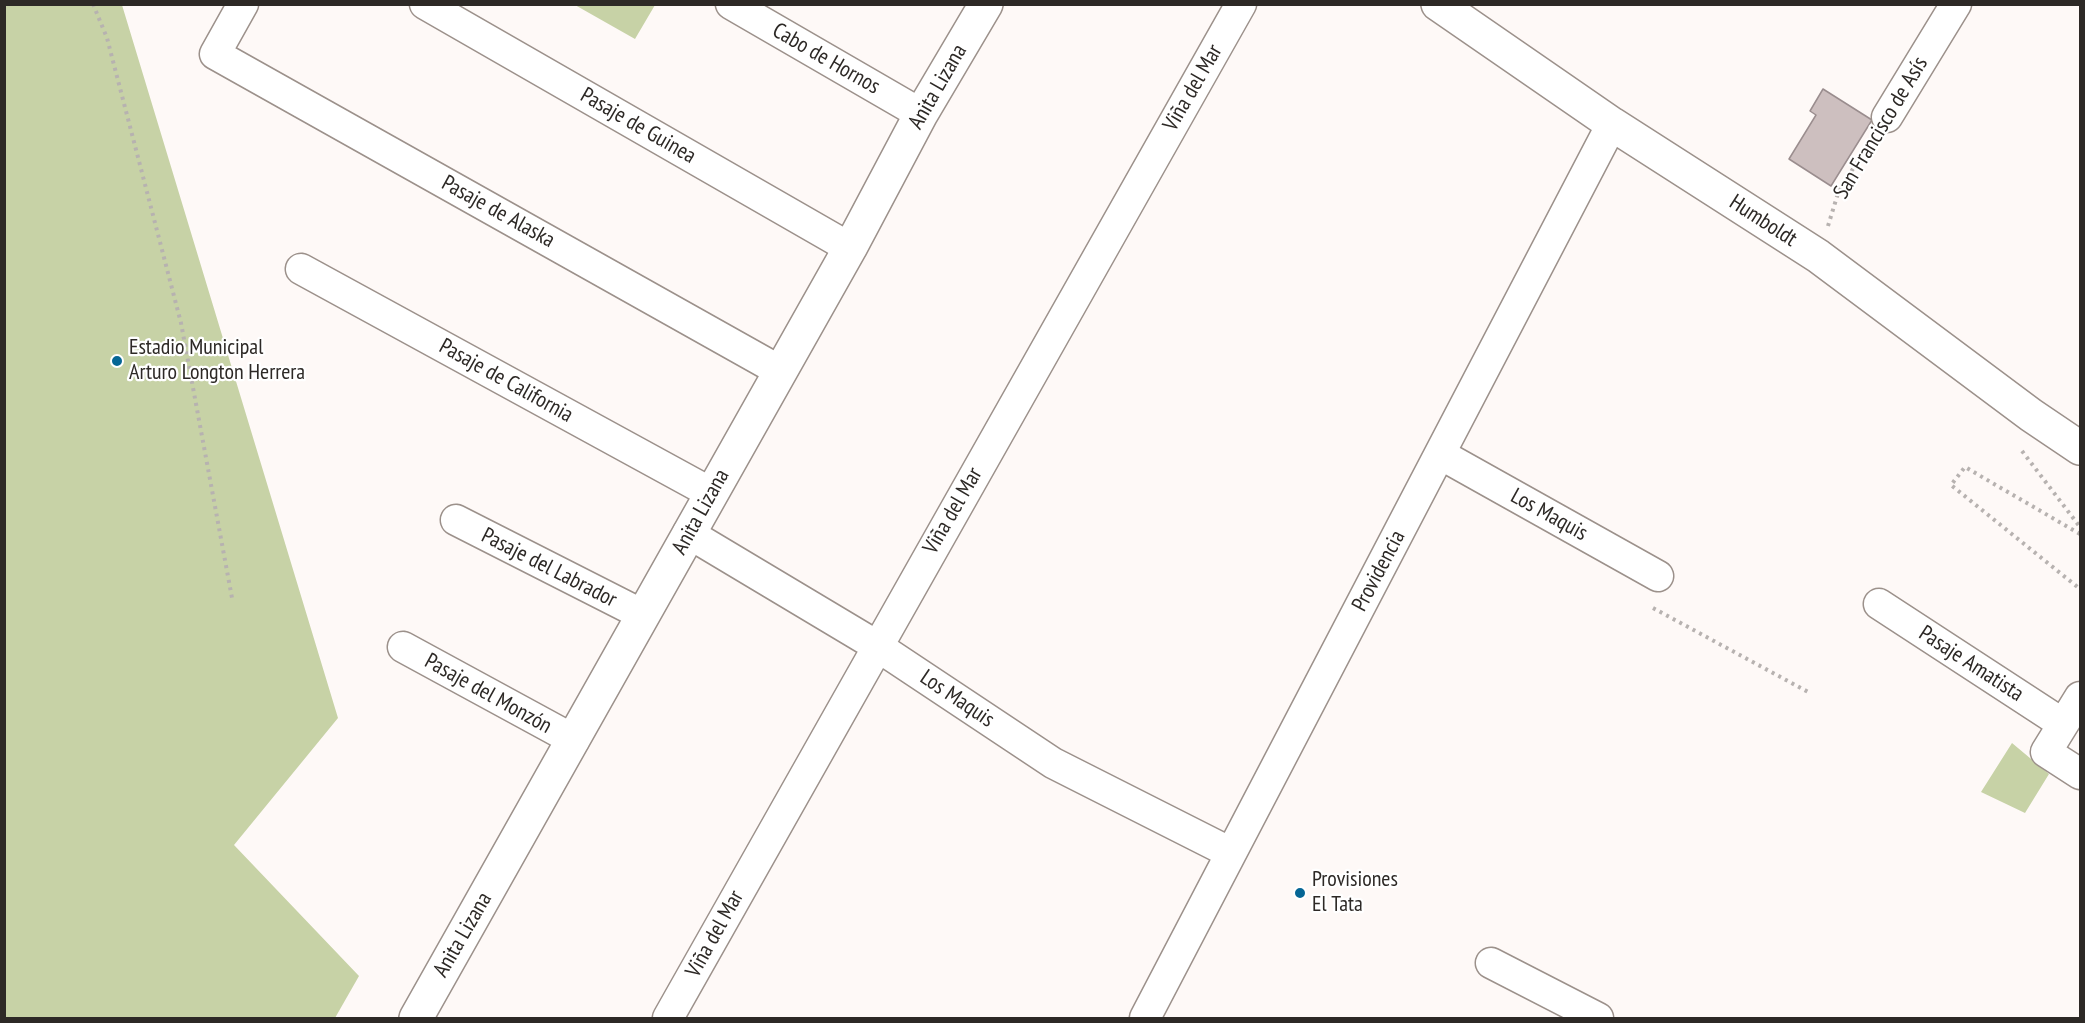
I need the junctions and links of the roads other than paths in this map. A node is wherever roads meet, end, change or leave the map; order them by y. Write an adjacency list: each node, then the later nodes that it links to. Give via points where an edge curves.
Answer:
1 (243, 4): 13 (street, Pasaje de Alaska, via 215,54)
2 (426, 4): 11 (street, Pasaje de Guinea)
3 (986, 4): 8 (main road, Anita Lizana)
4 (1241, 4): 22 (street, Viña del Mar)
5 (1438, 4): 10 (main road, Humboldt)
6 (1956, 4): 9 (street, San Francisco de Asís)
7 (734, 5): 8 (street, Cabo de Hornos)
8 (921, 114): 11 (main road, Anita Lizana)
9 (1887, 117)
10 (1612, 124): 14 (main road, Humboldt, via 1818,256); 15 (street, Providencia)
11 (850, 248): 13 (main road, Anita Lizana)
12 (302, 268): 16 (street, Pasaje de California)
13 (780, 371): 16 (main road, Anita Lizana)
14 (2080, 448)
15 (1440, 454): 19 (street, Los Maquis); 28 (street, Providencia)
16 (711, 493): 18 (main road, Anita Lizana)
17 (456, 520): 21 (street, Pasaje del Labrador)
18 (688, 533): 21 (main road, Anita Lizana); 22 (street, Los Maquis)
19 (1658, 576)
20 (1879, 604): 25 (street, Pasaje Amatista)
21 (643, 615): 26 (main road, Anita Lizana)
22 (877, 646): 28 (street, Los Maquis, via 1053,763); 31 (street, Viña del Mar)
23 (402, 647): 26 (street, Pasaje del Monzón)
24 (2080, 697): 25 (street)
25 (2063, 724): 27 (street, via 2046,752)
26 (574, 740): 30 (main road, Anita Lizana)
27 (2080, 774)
28 (1231, 853): 32 (street, Providencia)
29 (1491, 963): 33 (street)
30 (416, 1018)
31 (668, 1018)
32 (1145, 1018)
33 (1598, 1018)

